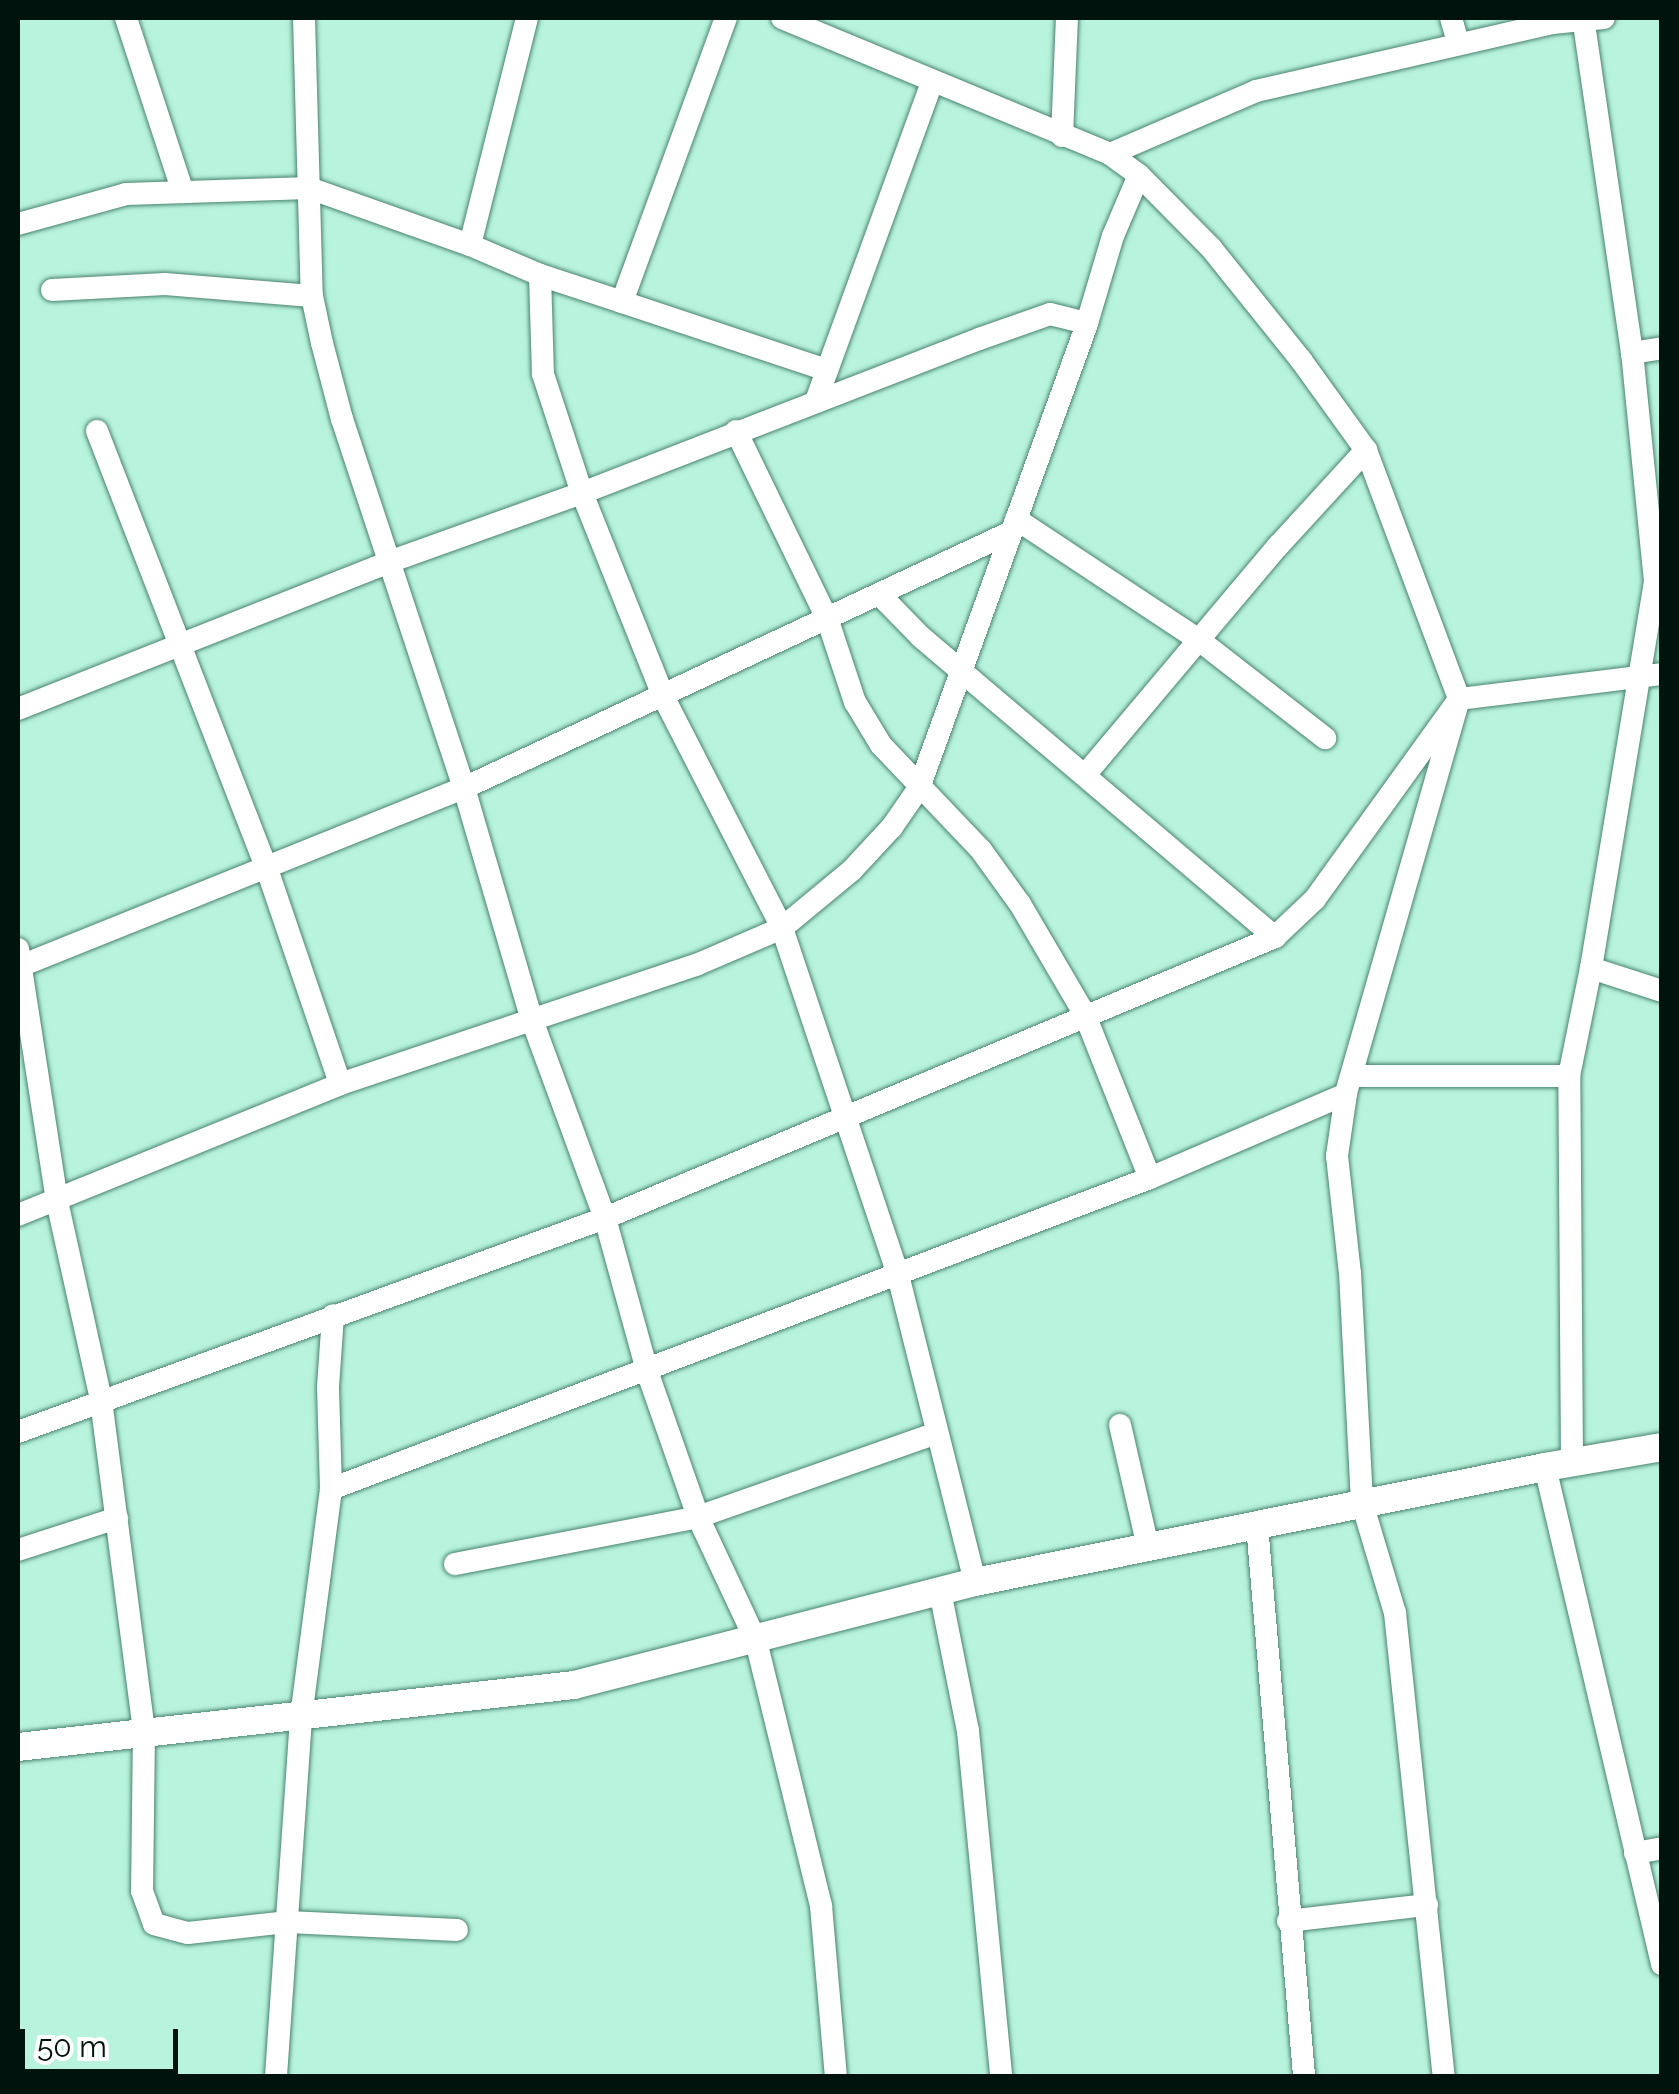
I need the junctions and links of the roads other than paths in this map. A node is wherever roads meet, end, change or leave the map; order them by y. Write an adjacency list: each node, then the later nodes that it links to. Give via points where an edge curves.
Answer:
1 (126, 18): 15 (street)
2 (304, 18): 14 (street)
3 (527, 18): 17 (street)
4 (726, 18): 21 (street)
5 (782, 18): 10 (street)
6 (1067, 18): 11 (street)
7 (1451, 18): 9 (street)
8 (1590, 19): 9 (street); 24 (street)
9 (1458, 43): 12 (street, via 1256,91)
10 (932, 82): 11 (street); 25 (street)
11 (1062, 136): 12 (street)
12 (1110, 154): 13 (street)
13 (1139, 175): 22 (street); 29 (street, via 1222,262)
14 (309, 188): 15 (street); 17 (street); 20 (street)
15 (183, 192): 16 (street, via 126,194)
16 (18, 224)
17 (470, 245): 18 (street)
18 (540, 275): 21 (street); 30 (street, via 544,374)
19 (52, 290): 20 (street, via 165,284)
20 (312, 296): 32 (street, via 342,419)
21 (622, 302): 25 (street)
22 (1087, 323): 26 (street, via 1050,314); 31 (street)
23 (1662, 348): 24 (street)
24 (1632, 353): 38 (street, via 1655,582)
25 (828, 370): 26 (street)
26 (816, 401): 28 (street)
27 (97, 431): 36 (street)
28 (736, 431): 30 (street); 34 (street)
29 (1366, 450): 35 (street); 40 (street)
30 (582, 493): 32 (street); 39 (street)
31 (1013, 525): 33 (street); 35 (street); 37 (street)
32 (392, 560): 36 (street); 44 (street)
33 (880, 594): 34 (street); 37 (street)
34 (827, 618): 39 (street); 45 (street, via 855,702 880,745)
35 (1200, 640): 42 (street); 43 (street)
36 (182, 646): 41 (street); 46 (street)
37 (962, 669): 43 (street); 45 (street)
38 (1651, 674): 40 (street); 50 (street)
39 (663, 696): 44 (street); 47 (street)
40 (1459, 700): 48 (street, via 1315,899); 56 (street)
41 (18, 709)
42 (1325, 738)
43 (1085, 775): 48 (street)
44 (464, 788): 46 (street); 53 (street)
45 (919, 788): 47 (street, via 852,870); 52 (street, via 980,850 1020,904)
46 (267, 869): 49 (street); 55 (street)
47 (782, 928): 53 (street, via 696,966); 57 (street)
48 (1275, 937): 52 (street)
49 (18, 961): 59 (street)
50 (1592, 968): 51 (street); 54 (street)
51 (1662, 991)
52 (1085, 1015): 57 (street); 58 (street)
53 (532, 1020): 55 (street); 61 (street)
54 (1569, 1076): 56 (street); 70 (street)
55 (340, 1084): 59 (street)
56 (1349, 1085): 58 (street); 72 (street, via 1337,1156)
57 (847, 1114): 61 (street); 62 (street)
58 (1150, 1178): 62 (street)
59 (57, 1201): 60 (street); 65 (street)
60 (18, 1215)
61 (605, 1218): 63 (street); 64 (street)
62 (898, 1276): 64 (street); 68 (street)
63 (333, 1316): 65 (street); 71 (street)
64 (647, 1371): 71 (street); 73 (street)
65 (101, 1400): 67 (street); 74 (street)
66 (1120, 1425): 76 (street)
67 (18, 1432)
68 (937, 1432): 73 (street); 79 (street)
69 (1662, 1447): 70 (street)
70 (1558, 1464): 72 (street); 86 (street)
71 (331, 1489): 82 (street)
72 (1362, 1503): 75 (street); 87 (street, via 1394,1614)
73 (698, 1517): 78 (street); 81 (street)
74 (117, 1518): 77 (street); 83 (street)
75 (1257, 1525): 76 (street); 88 (street)
76 (1148, 1547): 79 (street)
77 (18, 1550)
78 (455, 1564)
79 (974, 1582): 80 (street)
80 (940, 1591): 81 (street); 94 (street, via 968,1732)
81 (756, 1641): 82 (street, via 574,1684); 93 (street, via 820,1906)
82 (301, 1717): 83 (street); 89 (street)
83 (144, 1730): 84 (street); 89 (street, via 142,1891 154,1924 188,1933)
84 (18, 1747)
85 (1662, 1848): 86 (street)
86 (1635, 1854): 91 (street)
87 (1426, 1905): 88 (street); 96 (street)
88 (1288, 1921): 95 (street)
89 (288, 1922): 90 (street); 92 (street)
90 (457, 1930)
91 (1662, 1964)
92 (276, 2076)
93 (836, 2076)
94 (1000, 2076)
95 (1304, 2076)
96 (1444, 2076)

